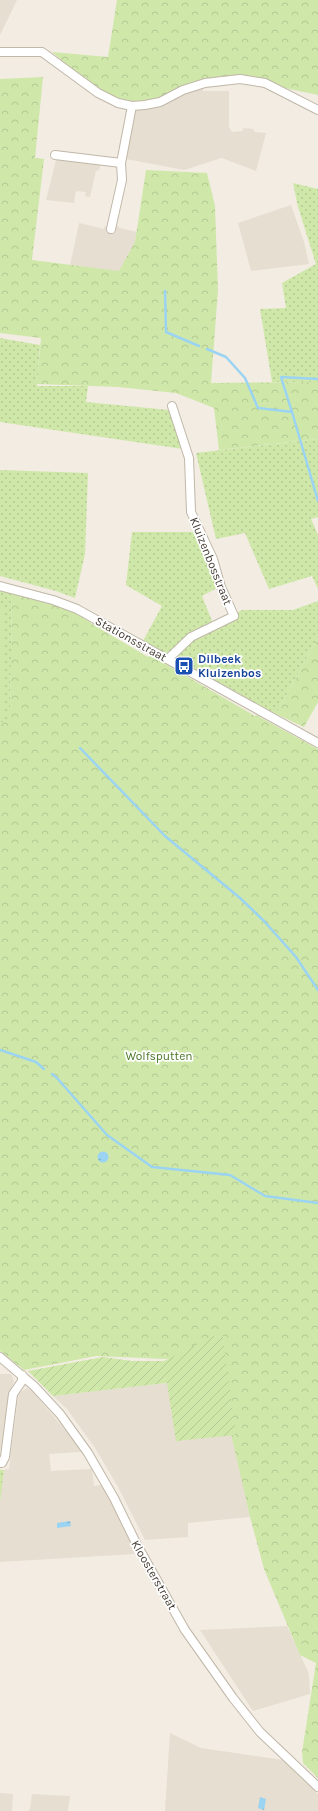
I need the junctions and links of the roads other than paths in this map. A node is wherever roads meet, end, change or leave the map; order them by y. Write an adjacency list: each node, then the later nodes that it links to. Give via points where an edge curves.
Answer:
1 (0, 52): 2 (street, via 42,52 98,94)
2 (132, 106): 3 (street, via 160,102 183,90 205,83 240,79 264,83); 5 (street)
3 (318, 110)
4 (55, 155): 5 (street)
5 (120, 163): 6 (street, via 122,180)
6 (111, 229)
7 (172, 406): 9 (street, Kluizenbosstraat, via 189,458 191,512 213,559 221,587 234,616 191,638)
8 (0, 586): 9 (street, Stationsstraat, via 70,606)
9 (168, 659): 10 (street, Stationsstraat)
10 (318, 743)
11 (0, 1357): 12 (street, Kloosterstraat)
12 (22, 1375): 13 (street, via 22,1381 13,1394 5,1457); 14 (street, Kloosterstraat, via 60,1414 88,1453 185,1630 233,1698 260,1732)
13 (0, 1463)
14 (318, 1787)

